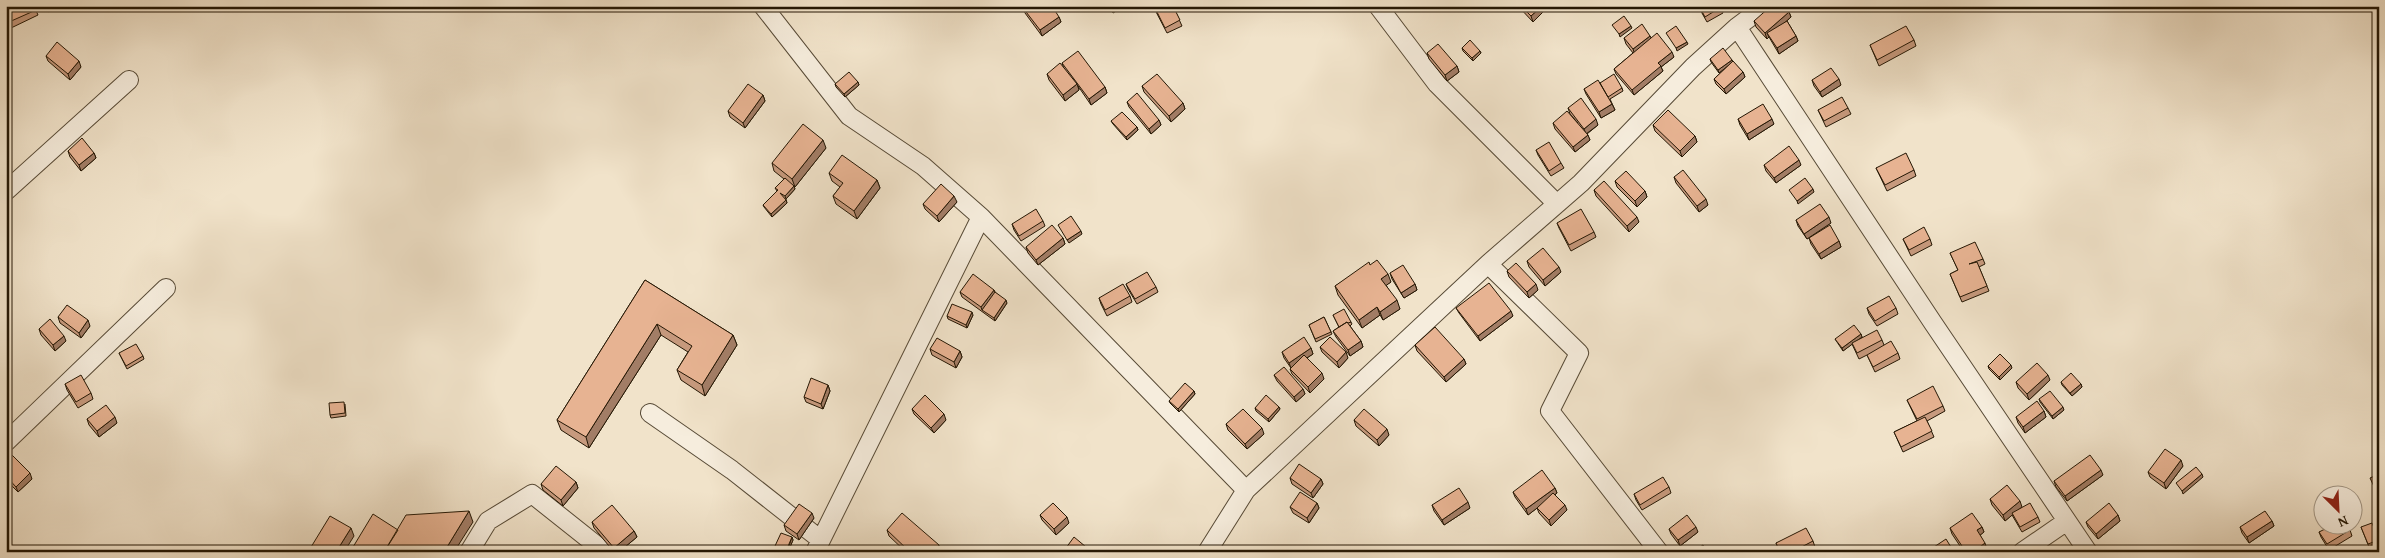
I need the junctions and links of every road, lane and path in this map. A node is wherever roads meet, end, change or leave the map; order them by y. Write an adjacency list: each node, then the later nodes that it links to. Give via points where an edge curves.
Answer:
1 (763, 6): 8 (street, via 849,116 923,166)
2 (1378, 6): 7 (street, via 1437,84)
3 (1765, 6): 4 (street)
4 (1737, 27): 7 (street); 14 (street)
5 (129, 80): 6 (street)
6 (6, 191)
7 (1557, 204): 9 (street)
8 (981, 217): 13 (street); 15 (street)
9 (1488, 264): 13 (street); 19 (street, via 1579,353 1550,411)
10 (166, 288): 12 (street)
11 (650, 413): 15 (street, via 732,470)
12 (6, 442)
13 (1246, 490): 18 (street)
14 (2068, 521): 20 (street); 21 (street)
15 (818, 546)
16 (469, 552): 17 (street, via 488,521 532,494)
17 (605, 552)
18 (1207, 552)
19 (1659, 552)
20 (2022, 552)
21 (2088, 552)

